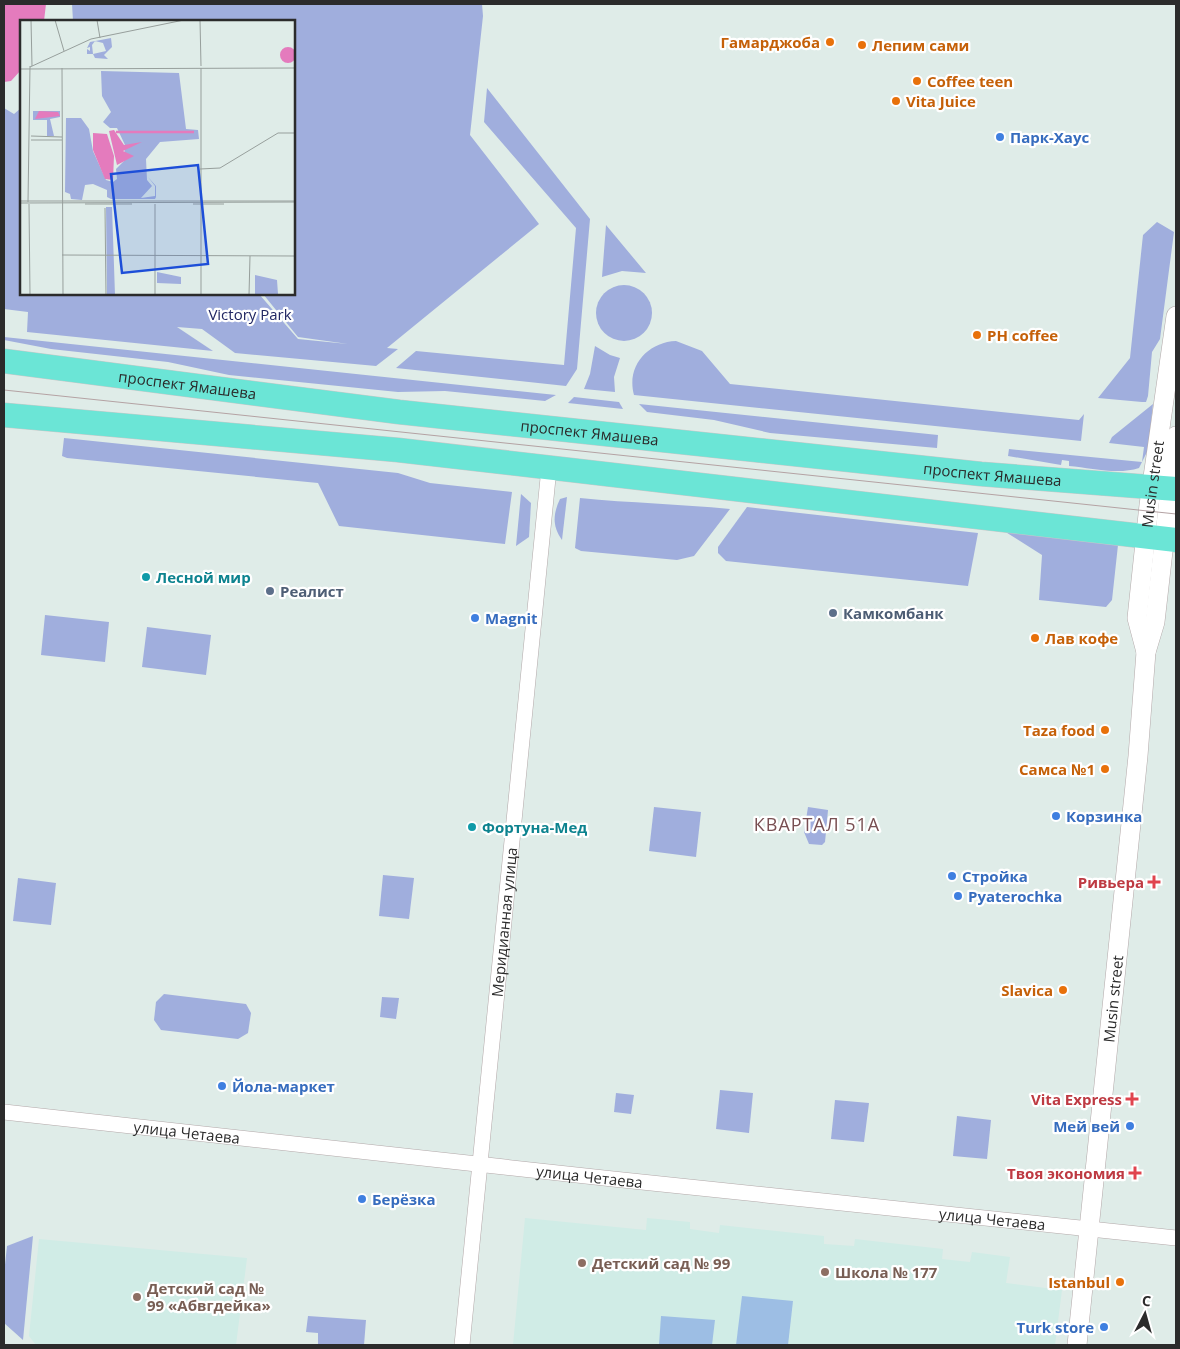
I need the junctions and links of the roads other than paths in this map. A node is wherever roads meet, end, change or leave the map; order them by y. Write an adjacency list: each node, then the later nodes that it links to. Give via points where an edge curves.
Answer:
1 (1176, 316): 6 (street, Musin street)
2 (4, 361): 6 (main road, проспект Ямашева, via 399,412 981,474)
3 (4, 415): 5 (main road, via 398,450)
4 (1176, 436): 6 (street, Musin street)
5 (549, 468): 7 (main road); 9 (street, Меридианная улица)
6 (1166, 489): 7 (street, Musin street)
7 (1162, 538): 10 (street, Musin street, via 1137,623 1146,652)
8 (4, 1112): 9 (street, улица Четаева)
9 (480, 1164): 10 (street, улица Четаева); 12 (street, Меридианная улица)
10 (1088, 1228): 11 (street, улица Четаева); 13 (street, Musin street)
11 (1176, 1238)
12 (462, 1345)
13 (1076, 1345)

